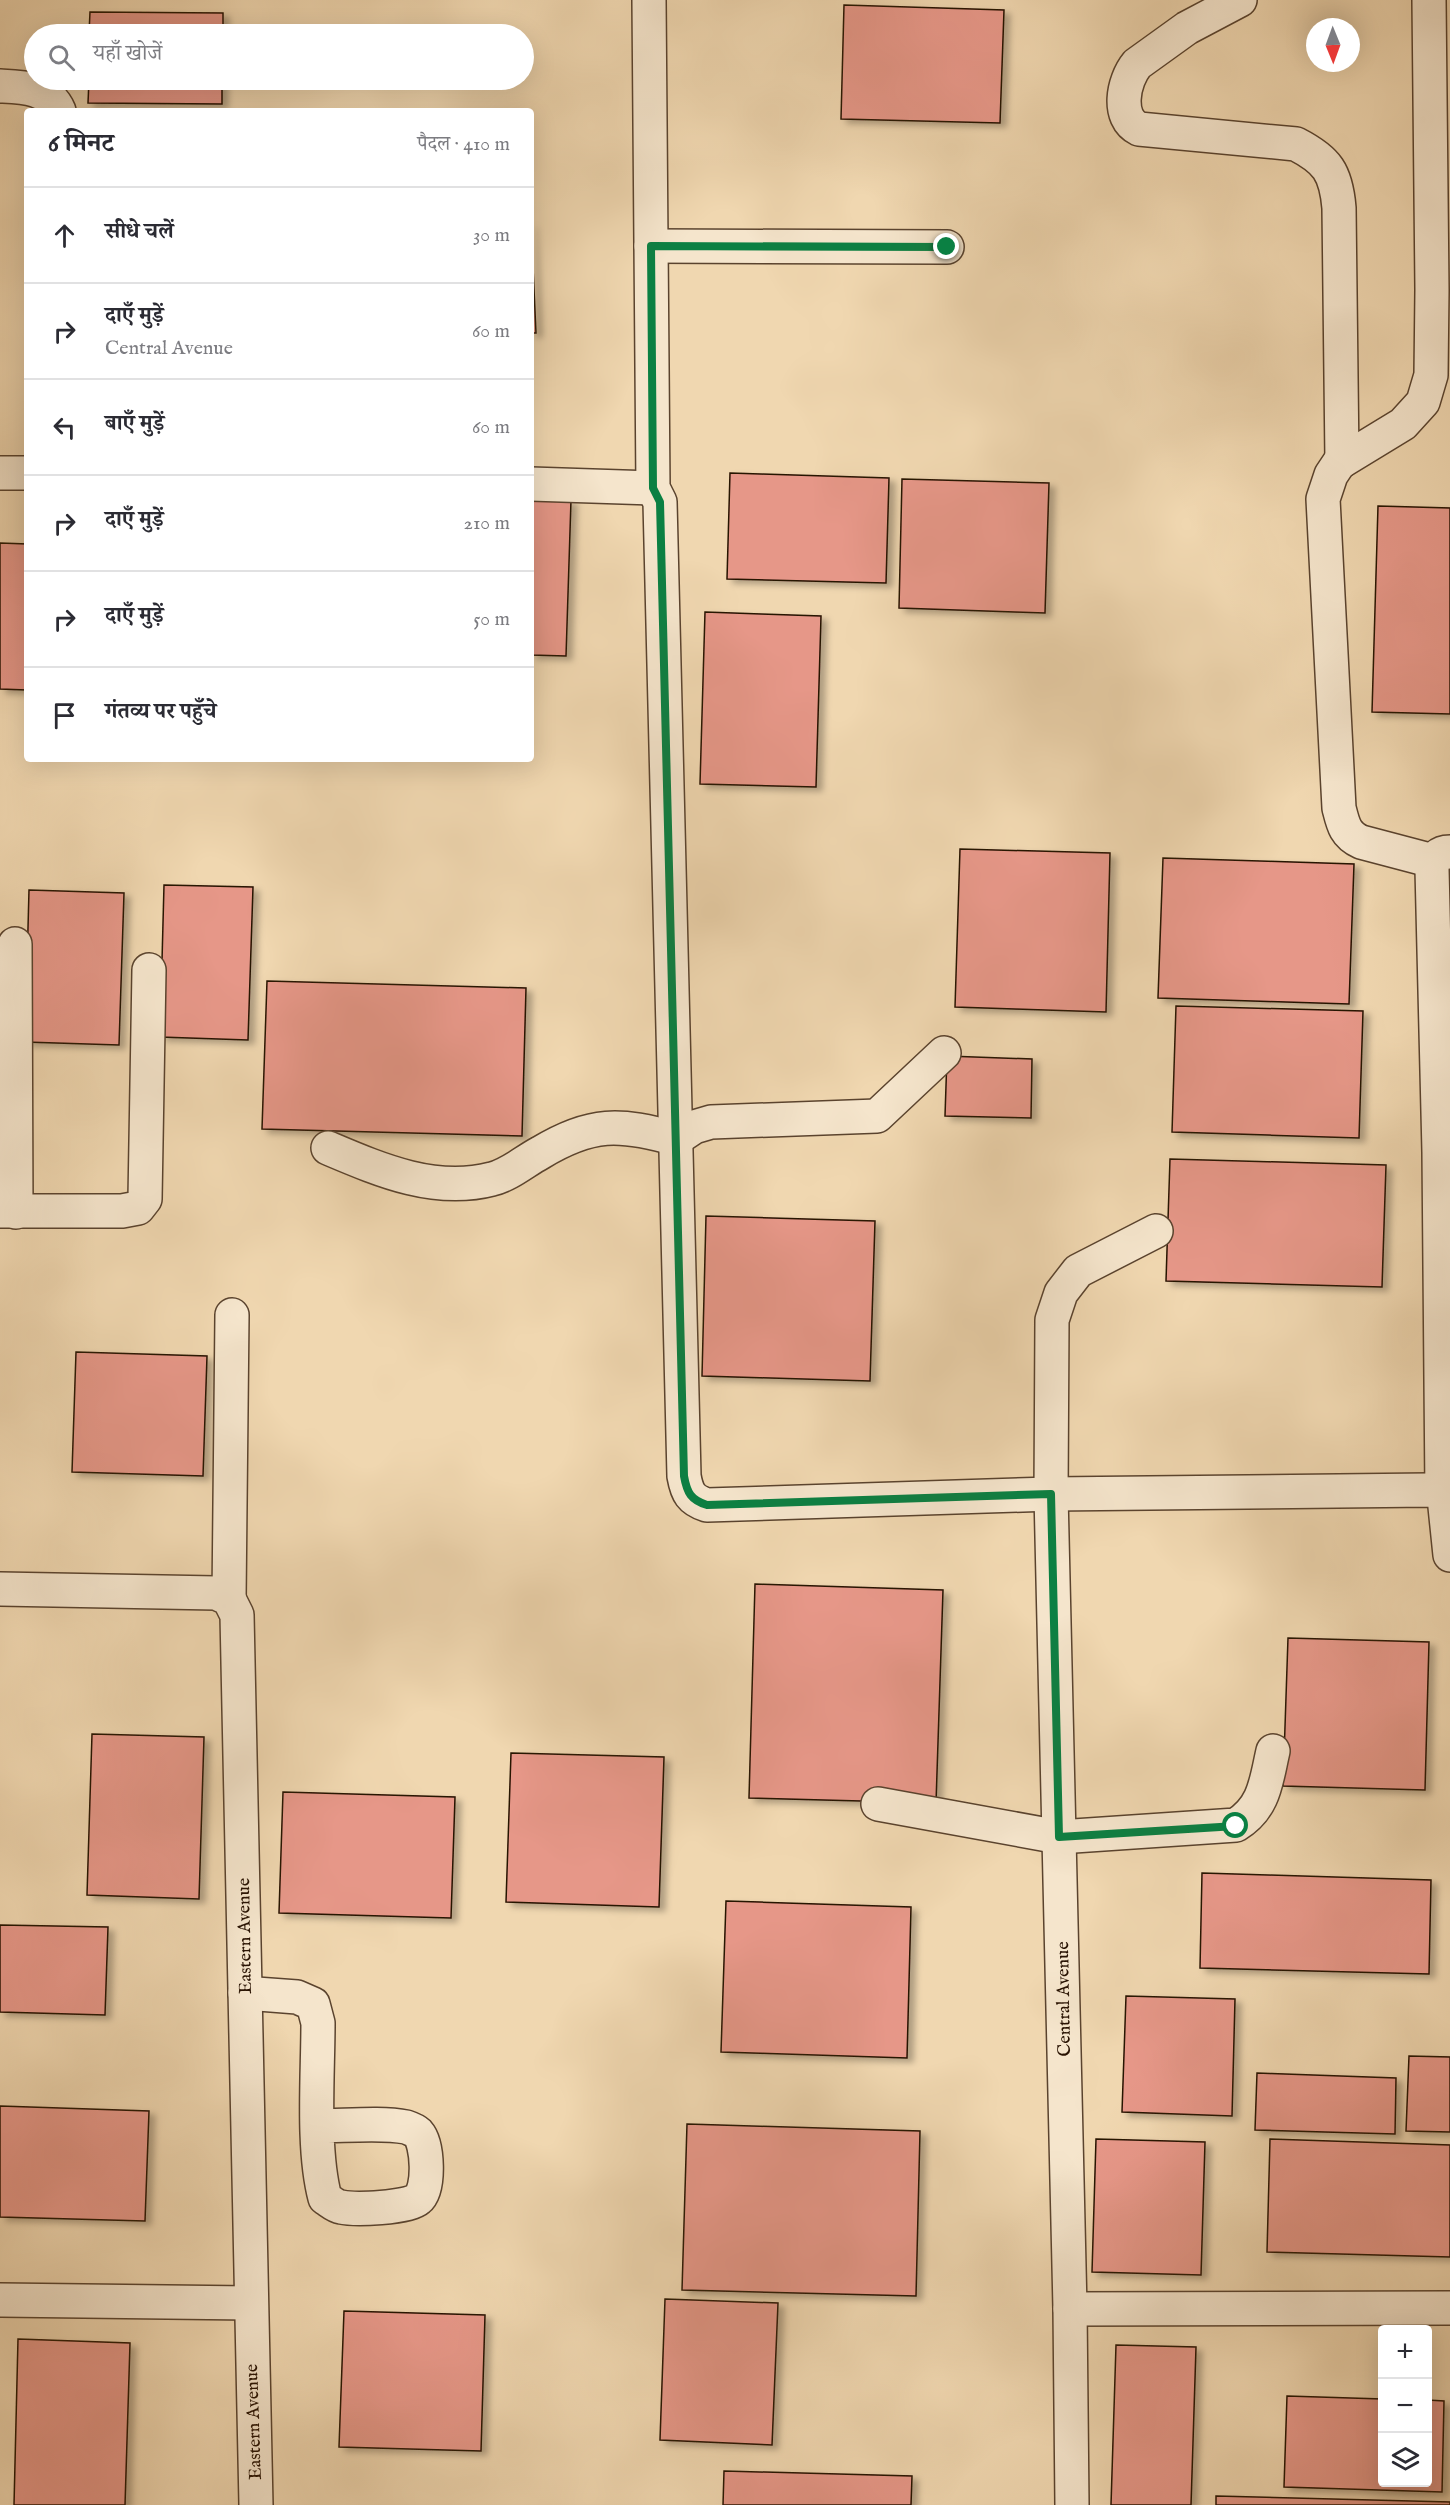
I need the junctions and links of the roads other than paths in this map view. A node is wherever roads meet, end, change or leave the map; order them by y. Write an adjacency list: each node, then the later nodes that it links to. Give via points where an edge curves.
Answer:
1 (649, 0): 8 (street)
2 (1240, 0): 10 (street, via 1187,28 1137,64 1126,83 1124,111 1131,125 1139,129 1296,144 1316,154 1330,169 1340,208)
3 (1429, 0): 10 (street, via 1431,375 1423,402 1403,424)
4 (0, 86): 5 (street)
5 (24, 88)
6 (34, 90): 7 (street, via 45,94)
7 (57, 108)
8 (651, 246): 9 (street); 14 (street)
9 (947, 247)
10 (1342, 461): 15 (street, via 1331,475 1323,499 1341,816 1350,837 1360,842)
11 (0, 473): 12 (street)
12 (24, 473)
13 (534, 484): 14 (street)
14 (653, 488): 19 (street, via 660,502)
15 (1442, 857): 21 (street)
16 (15, 944): 22 (street)
17 (149, 970): 22 (street, via 145,1199 138,1208 122,1211)
18 (944, 1053): 19 (street, via 877,1116 711,1122)
19 (676, 1139): 20 (street, via 634,1128 583,1131 494,1179 474,1182 402,1178); 26 (street, via 684,1476 687,1491 695,1501 707,1505)
20 (328, 1148)
21 (1444, 1152): 25 (street)
22 (8, 1211)
23 (1156, 1231): 26 (street, Central Avenue, via 1078,1271 1061,1293 1052,1320)
24 (232, 1315): 29 (street, Eastern Avenue)
25 (1442, 1493): 26 (street, via 1429,1490); 27 (street)
26 (1051, 1494): 32 (street, Central Avenue)
27 (1450, 1556)
28 (0, 1589): 29 (street, via 200,1591)
29 (229, 1599): 33 (street, Eastern Avenue, via 237,1615 239,1635)
30 (1273, 1750): 32 (street, via 1261,1801 1250,1817 1236,1826)
31 (878, 1804): 32 (street)
32 (1059, 1837): 38 (street, Central Avenue)
33 (245, 1994): 34 (street, via 297,1996 313,2004 318,2023); 36 (street, Eastern Avenue)
34 (318, 2126)
35 (0, 2300): 36 (street)
36 (250, 2303): 39 (street, Eastern Avenue)
37 (1450, 2308): 38 (street)
38 (1070, 2309): 40 (street, Central Avenue)
39 (256, 2505)
40 (1072, 2505)

